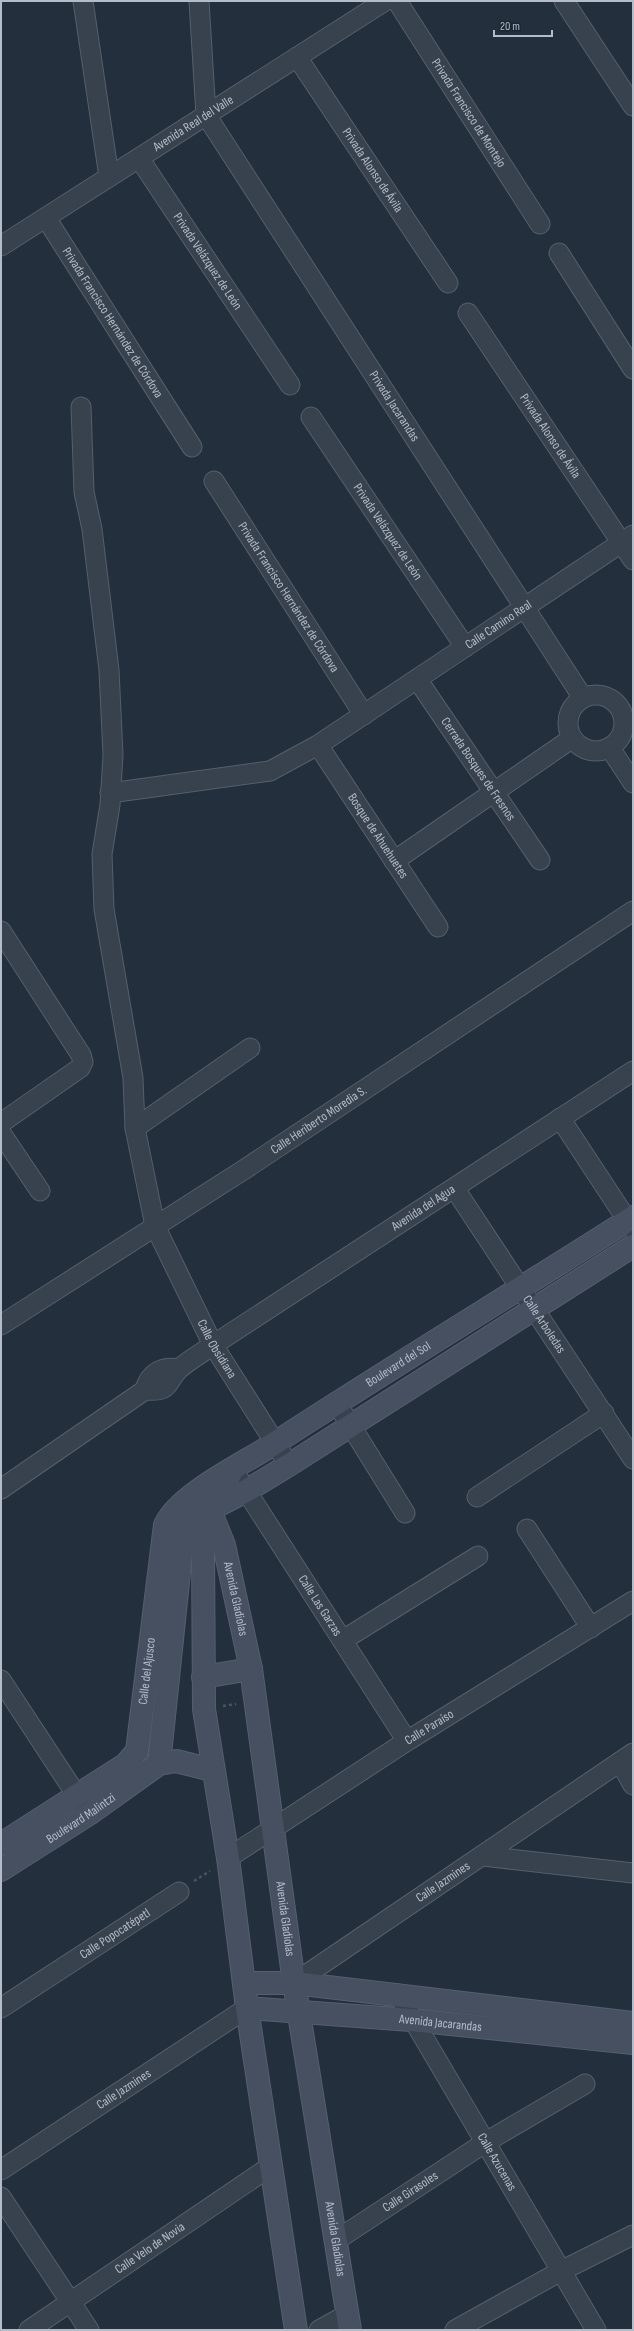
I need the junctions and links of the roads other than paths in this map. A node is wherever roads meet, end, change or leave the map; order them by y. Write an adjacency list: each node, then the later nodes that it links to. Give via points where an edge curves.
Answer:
1 (83, 1): 10 (street)
2 (199, 1): 8 (street)
3 (385, 1): 6 (street, Avenida Real del Valle)
4 (398, 1): 12 (street, Privada Francisco de Montejo)
5 (564, 1): 7 (street)
6 (297, 57): 8 (street, Avenida Real del Valle); 15 (street, Privada Alonso de Ávila)
7 (633, 106)
8 (206, 115): 9 (street, Avenida Real del Valle); 25 (street, Privada Jacarandas)
9 (139, 158): 10 (street, Avenida Real del Valle); 18 (street, Privada Velázquez de León)
10 (109, 177): 11 (street, Avenida Real del Valle)
11 (46, 218): 13 (street, Avenida Real del Valle); 21 (street, Privada Francisco Hernández de Córdova)
12 (540, 224)
13 (1, 246)
14 (559, 253): 17 (street)
15 (448, 283)
16 (468, 313): 23 (street, Privada Alonso de Ávila)
17 (633, 369)
18 (290, 385)
19 (80, 407): 36 (street, Calle Obsidiana, via 84,492 93,537 109,670 113,755)
20 (311, 417): 26 (street, Privada Velázquez de León)
21 (192, 447)
22 (214, 481): 30 (street, Privada Francisco Hernández de Córdova)
23 (627, 539): 24 (street, Privada Alonso de Ávila); 25 (street, Calle Camino Real)
24 (633, 560)
25 (524, 608): 26 (street, Calle Camino Real); 28 (street, Privada Jacarandas)
26 (465, 648): 27 (street, Calle Camino Real)
27 (417, 679): 30 (street, Calle Camino Real); 35 (street, Cerrada Bosques de Fresnos)
28 (583, 698): 29 (street, via 603,695); 31 (street, via 571,708 567,723)
29 (626, 703): 33 (street, via 621,737)
30 (364, 715): 32 (street, Calle Camino Real)
31 (571, 739): 33 (street, via 582,748 596,752); 35 (street)
32 (318, 745): 36 (street, Calle Camino Real, via 270,771); 38 (street, Bosque de Ahuehuetes)
33 (610, 748): 34 (street)
34 (633, 783)
35 (494, 792): 37 (street, Cerrada Bosques de Fresnos); 38 (street)
36 (110, 793): 46 (street, Calle Obsidiana, via 102,854 104,909 133,1078)
37 (540, 860)
38 (394, 861): 40 (street, Bosque de Ahuehuetes)
39 (633, 911): 51 (street, Calle Heriberto Moredia S.)
40 (438, 927)
41 (1, 931): 45 (street, via 81,1055 83,1062 80,1068)
42 (250, 1048): 46 (street)
43 (633, 1071): 44 (street, Avenida del Agua)
44 (560, 1118): 48 (street, Avenida del Agua); 50 (street)
45 (1, 1123)
46 (136, 1128): 51 (street, Calle Obsidiana)
47 (1, 1133): 49 (street)
48 (455, 1189): 53 (street, Calle Arboledas); 56 (street, Avenida del Agua)
49 (40, 1191)
50 (631, 1222): 53 (street, Boulevard del Sol)
51 (155, 1226): 55 (street, Calle Heriberto Moredia S.); 56 (street, Calle Obsidiana)
52 (633, 1246): 54 (street, Boulevard del Sol)
53 (521, 1288): 54 (street, Calle Arboledas); 57 (street, Boulevard del Sol)
54 (535, 1310): 58 (street, Boulevard del Sol); 60 (street, Calle Arboledas)
55 (1, 1325)
56 (213, 1345): 62 (street, Calle Obsidiana); 66 (street, Avenida del Agua, via 179,1370 170,1384 159,1391 146,1390)
57 (427, 1346): 58 (street); 59 (street, Boulevard del Sol)
58 (441, 1368): 61 (street, Boulevard del Sol)
59 (336, 1402): 61 (street); 62 (street, Boulevard del Sol)
60 (604, 1413): 63 (street, Calle Arboledas); 69 (street)
61 (351, 1425): 64 (street, Boulevard del Sol); 71 (street)
62 (275, 1444): 64 (street, Calle Obsidiana); 65 (street, Boulevard del Sol)
63 (632, 1457)
64 (289, 1465): 68 (street, Boulevard del Sol)
65 (233, 1470): 67 (street, Boulevard del Sol); 68 (street, Calle Las Garzas); 70 (street, Avenida Gladiolas)
66 (1, 1489)
67 (199, 1490): 70 (street, Avenida Gladiolas); 72 (street, Boulevard del Sol, via 175,1508)
68 (246, 1491): 70 (street, Boulevard del Sol); 77 (street, Calle Las Garzas)
69 (477, 1497)
70 (210, 1510): 78 (street, Avenida Gladiolas, via 224,1545); 79 (street, Avenida Gladiolas, via 203,1549); 83 (street, Calle del Ajusco, via 190,1520 183,1534)
71 (405, 1513)
72 (168, 1517): 86 (street, Calle del Ajusco, via 137,1751 126,1764)
73 (527, 1529): 76 (street)
74 (478, 1556): 77 (street)
75 (633, 1601): 76 (street, Calle Paraíso)
76 (591, 1628): 81 (street, Calle Paraíso)
77 (343, 1640): 81 (street, Calle Las Garzas)
78 (251, 1669): 79 (street); 88 (street, Avenida Gladiolas)
79 (203, 1677): 84 (street, Avenida Gladiolas, via 204,1709)
80 (1, 1680): 86 (street)
81 (407, 1741): 88 (street, Calle Paraíso)
82 (626, 1758): 85 (street); 90 (street, Calle Jazmines)
83 (159, 1764): 84 (street, via 176,1761); 87 (street, Boulevard Malintzi)
84 (212, 1770): 91 (street, Avenida Gladiolas)
85 (633, 1785)
86 (77, 1795): 87 (street); 89 (street, Boulevard Malintzi)
87 (89, 1814): 92 (street, Boulevard Malintzi)
88 (274, 1828): 91 (street, Calle Paraíso); 95 (street, Avenida Gladiolas)
89 (1, 1844)
90 (483, 1856): 93 (street); 95 (street, Calle Jazmines)
91 (228, 1858): 96 (street, Avenida Gladiolas)
92 (1, 1870)
93 (633, 1873)
94 (179, 1892): 98 (street, Calle Popocatépetl)
95 (294, 1982): 96 (street); 97 (street, Avenida Jacarandas); 100 (street, Avenida Gladiolas)
96 (244, 1983): 99 (street, Avenida Gladiolas)
97 (398, 1994): 101 (street, Calle Azucenas); 102 (street, Avenida Jacarandas)
98 (1, 2008)
99 (247, 2008): 100 (street, Avenida Jacarandas); 106 (street, Avenida Gladiolas); 107 (street, Calle Jazmines)
100 (300, 2011): 101 (street, Avenida Jacarandas); 110 (street, Avenida Gladiolas)
101 (411, 2020): 103 (street, Avenida Jacarandas); 105 (street, Calle Azucenas)
102 (633, 2023)
103 (633, 2044)
104 (585, 2084): 105 (street, Calle Girasoles)
105 (486, 2142): 110 (street, Calle Girasoles); 111 (street, Calle Azucenas)
106 (271, 2166): 112 (street, Calle Velo de Novia); 116 (street, Avenida Gladiolas)
107 (1, 2170)
108 (1, 2197): 112 (street)
109 (633, 2235): 111 (street)
110 (335, 2241): 113 (street, Avenida Gladiolas)
111 (561, 2271): 118 (street); 119 (street, Calle Azucenas)
112 (71, 2303): 114 (street, Calle Velo de Novia); 115 (street)
113 (349, 2322): 117 (street)
114 (29, 2330)
115 (89, 2330)
116 (296, 2330)
117 (319, 2330)
118 (455, 2330)
119 (596, 2330)

